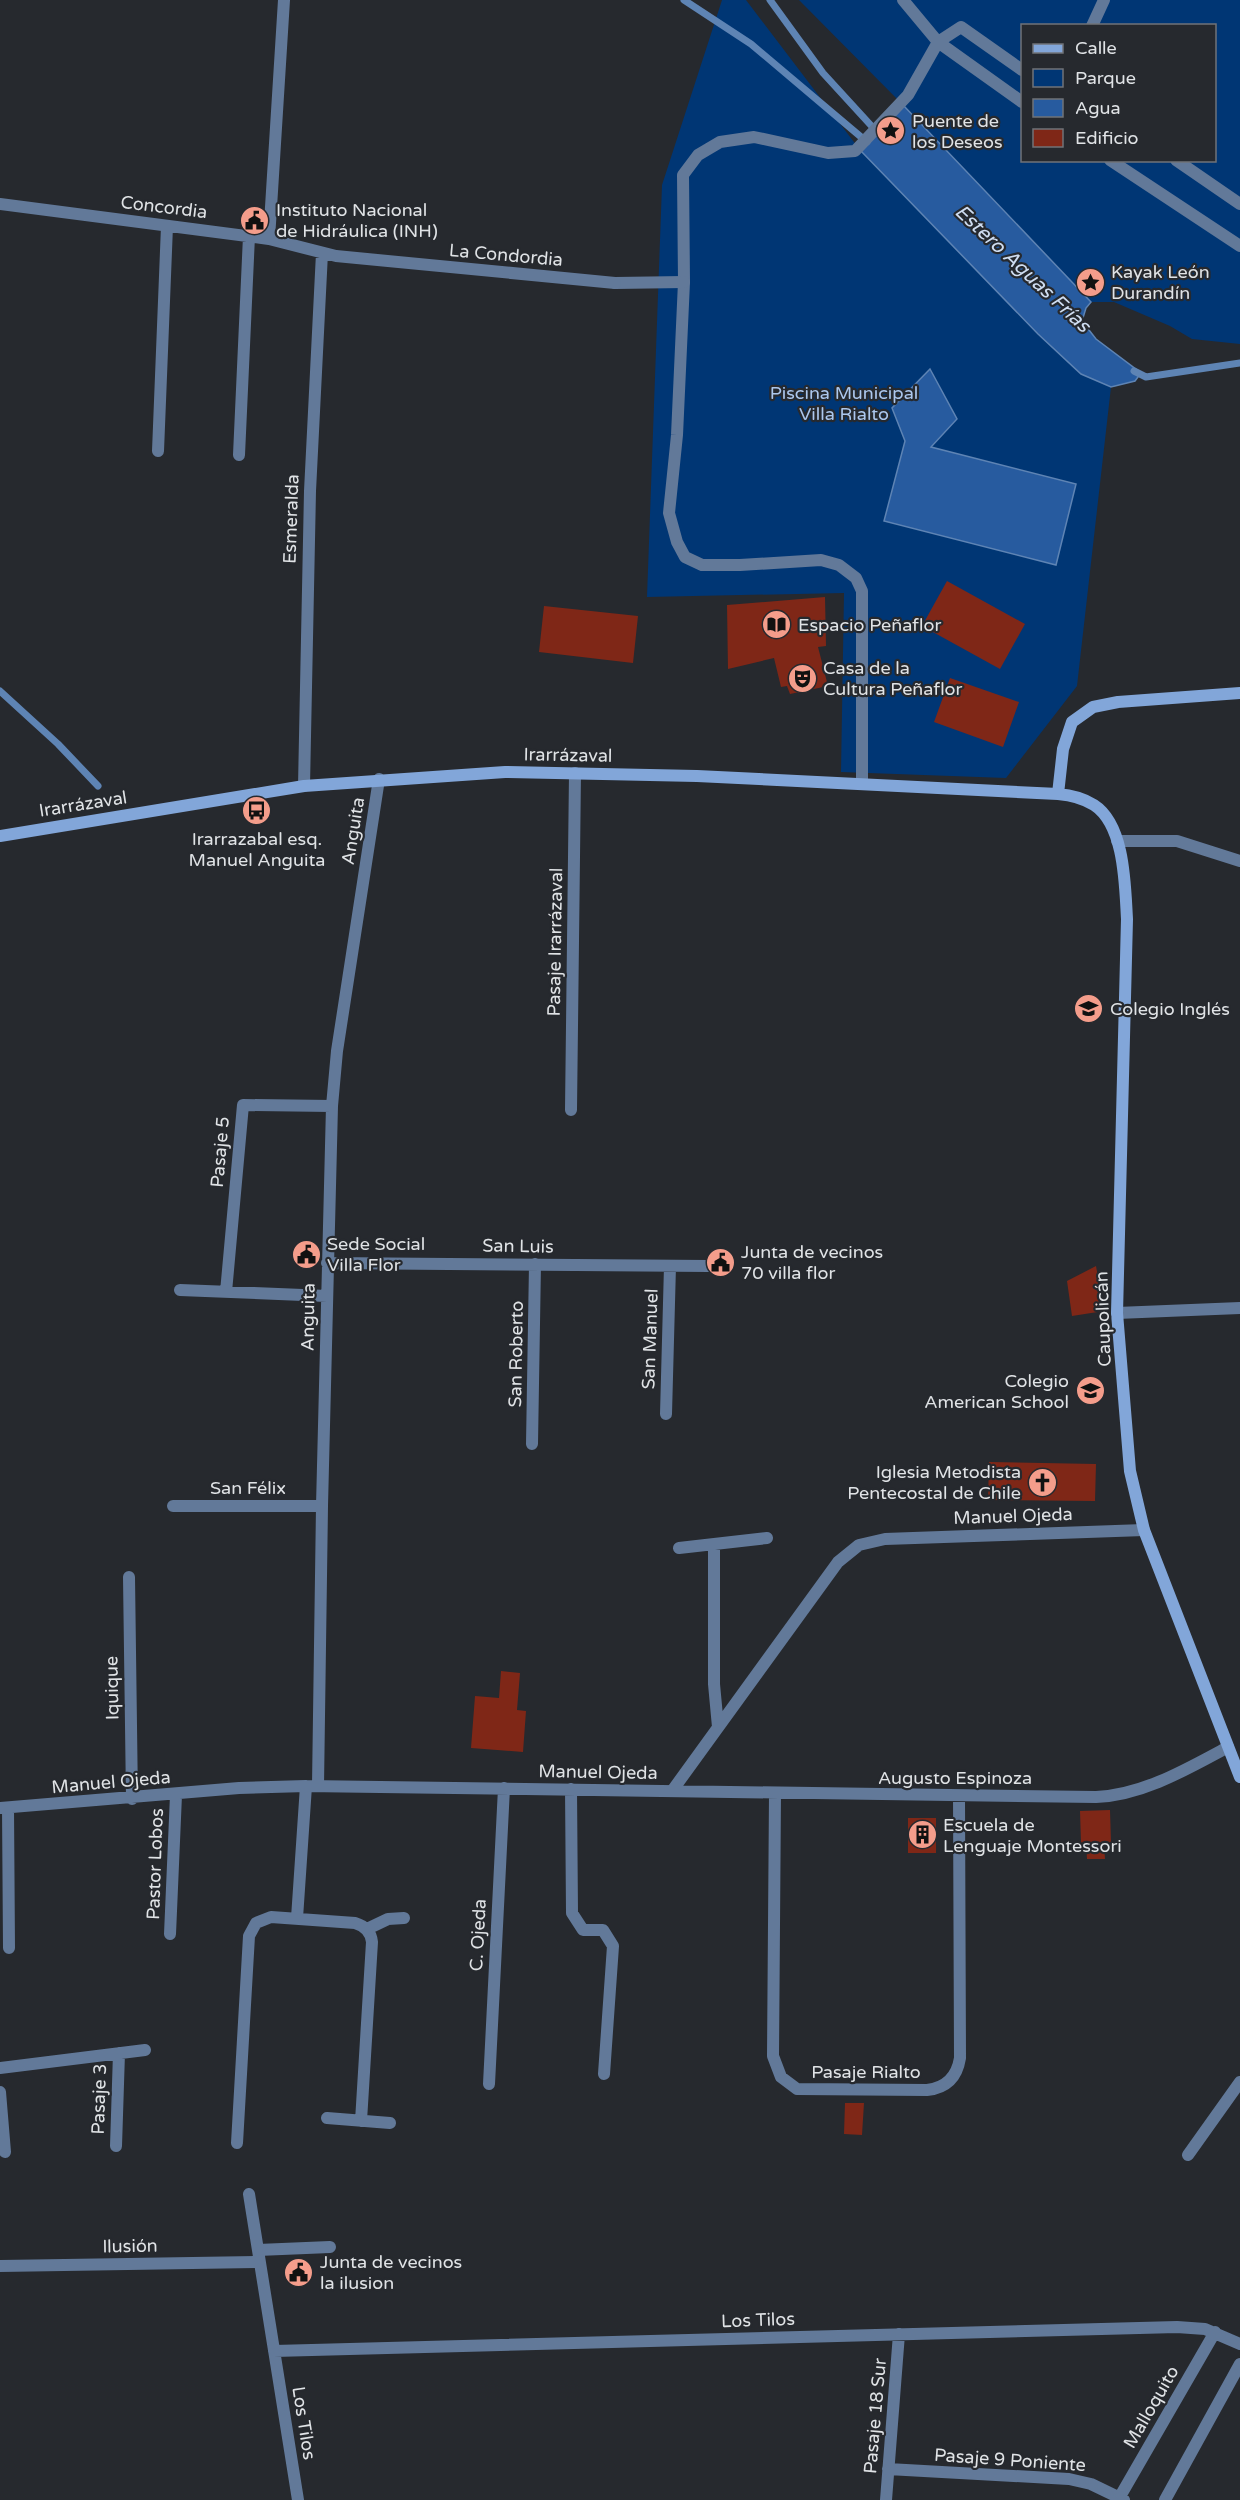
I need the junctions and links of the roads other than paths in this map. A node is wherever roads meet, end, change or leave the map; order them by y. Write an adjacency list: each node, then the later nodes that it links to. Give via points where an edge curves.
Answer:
1 (284, 0): 14 (street)
2 (903, 0): 5 (street)
3 (1104, 0): 4 (street)
4 (1093, 24)
5 (938, 42): 6 (street, via 961,27); 7 (street); 17 (street, via 908,94 855,151 828,153 754,137 720,142 698,155 683,175)
6 (1021, 69)
7 (1021, 101)
8 (1113, 162): 15 (street)
9 (1179, 162): 11 (street)
10 (0, 204): 12 (street, Concordia)
11 (1240, 204)
12 (167, 226): 13 (street, Concordia); 18 (street)
13 (249, 236): 14 (street, Concordia); 19 (street)
14 (269, 239): 16 (street, Concordia)
15 (1240, 246)
16 (322, 253): 17 (street, La Condordia, via 615,283); 24 (street, Esmeralda, via 309,491)
17 (684, 282): 23 (street, via 669,513 677,542 685,557 702,565 820,560 839,565 856,578 862,591)
18 (158, 451)
19 (239, 455)
20 (1240, 693): 25 (main road, via 1093,707 1072,722 1063,749)
21 (574, 773): 22 (main road, Irarrázaval, via 505,772); 23 (main road, Irarrázaval); 30 (street, Pasaje Irarrázaval)
22 (380, 779): 24 (main road, Irarrázaval); 29 (street, Anguita, via 337,1051)
23 (862, 784): 25 (main road, Irarrázaval)
24 (304, 786): 26 (main road, Irarrázaval)
25 (1058, 794): 27 (main road, Irarrázaval, via 1095,805 1110,820)
26 (0, 836)
27 (1117, 841): 28 (street, via 1177,842); 39 (main road, Caupolicán, via 1127,919)
28 (1240, 861)
29 (332, 1106): 31 (street, Anguita); 36 (street, Pasaje 5, via 243,1105)
30 (571, 1110)
31 (327, 1263): 32 (street, San Luis); 37 (street, Anguita)
32 (535, 1264): 33 (street, San Luis); 41 (street, San Roberto)
33 (670, 1266): 34 (street, San Luis); 40 (street, San Manuel)
34 (709, 1266)
35 (180, 1290): 36 (street)
36 (226, 1292): 37 (street)
37 (327, 1296): 43 (street, Anguita)
38 (1240, 1308): 39 (street)
39 (1118, 1313): 44 (main road, Caupolicán, via 1130,1471)
40 (666, 1414)
41 (532, 1444)
42 (173, 1506): 43 (street, San Félix)
43 (322, 1506): 52 (street, Anguita)
44 (1144, 1530): 49 (street, Manuel Ojeda, via 885,1539 859,1545 838,1562); 50 (main road, Caupolicán)
45 (767, 1538): 46 (street)
46 (714, 1545): 47 (street); 49 (street, via 714,1684)
47 (679, 1548)
48 (129, 1576): 59 (street, Iquique)
49 (718, 1727): 55 (street, Manuel Ojeda)
50 (1228, 1748): 51 (main road, Caupolicán); 58 (street, Augusto Espinoza, via 1142,1788 1112,1796)
51 (1240, 1777)
52 (312, 1786): 53 (street, Manuel Ojeda); 57 (street, Manuel Ojeda); 61 (street, Anguita)
53 (504, 1788): 54 (street, Manuel Ojeda); 71 (street, C. Ojeda)
54 (571, 1789): 55 (street, Manuel Ojeda); 69 (street, via 572,1913 583,1930 603,1930 613,1946)
55 (672, 1791): 56 (street, Augusto Espinoza)
56 (775, 1794): 58 (street, Augusto Espinoza); 58 (street, Pasaje Rialto, via 773,2056 785,2082 804,2091 927,2090 943,2086 956,2074 960,2058)
57 (176, 1795): 59 (street, Manuel Ojeda); 64 (street, Pastor Lobos)
58 (959, 1797)
59 (132, 1799): 60 (street, Manuel Ojeda)
60 (4, 1808): 65 (street)
61 (297, 1918): 63 (street, via 355,1923); 76 (street, via 263,1918 249,1936)
62 (404, 1918): 63 (street, via 388,1919)
63 (367, 1929): 74 (street, via 372,1942)
64 (170, 1934)
65 (9, 1948)
66 (145, 2050): 67 (street)
67 (119, 2053): 68 (street); 77 (street, Pasaje 3)
68 (0, 2068)
69 (604, 2074)
70 (1240, 2082): 79 (street)
71 (489, 2084)
72 (0, 2092): 78 (street)
73 (327, 2118): 74 (street)
74 (361, 2121): 75 (street)
75 (390, 2123)
76 (237, 2143)
77 (116, 2146)
78 (5, 2152)
79 (1188, 2155)
80 (249, 2194): 82 (street, Los Tilos)
81 (330, 2247): 82 (street, Ilusión)
82 (259, 2256): 83 (street, Ilusión); 87 (street, Los Tilos)
83 (0, 2266)
84 (1215, 2332): 85 (street, Los Tilos, via 1177,2326); 86 (street, Los Tilos); 90 (street, Malloquito)
85 (899, 2334): 87 (street, Los Tilos); 89 (street, Pasaje 18 Sur)
86 (1240, 2344)
87 (274, 2351): 91 (street, Los Tilos)
88 (1240, 2364): 93 (street)
89 (888, 2469): 90 (street, Pasaje 9 Poniente, via 1069,2479 1091,2484); 92 (street, Pasaje 18 Sur)
90 (1121, 2499)
91 (298, 2500)
92 (886, 2500)
93 (1165, 2500)

